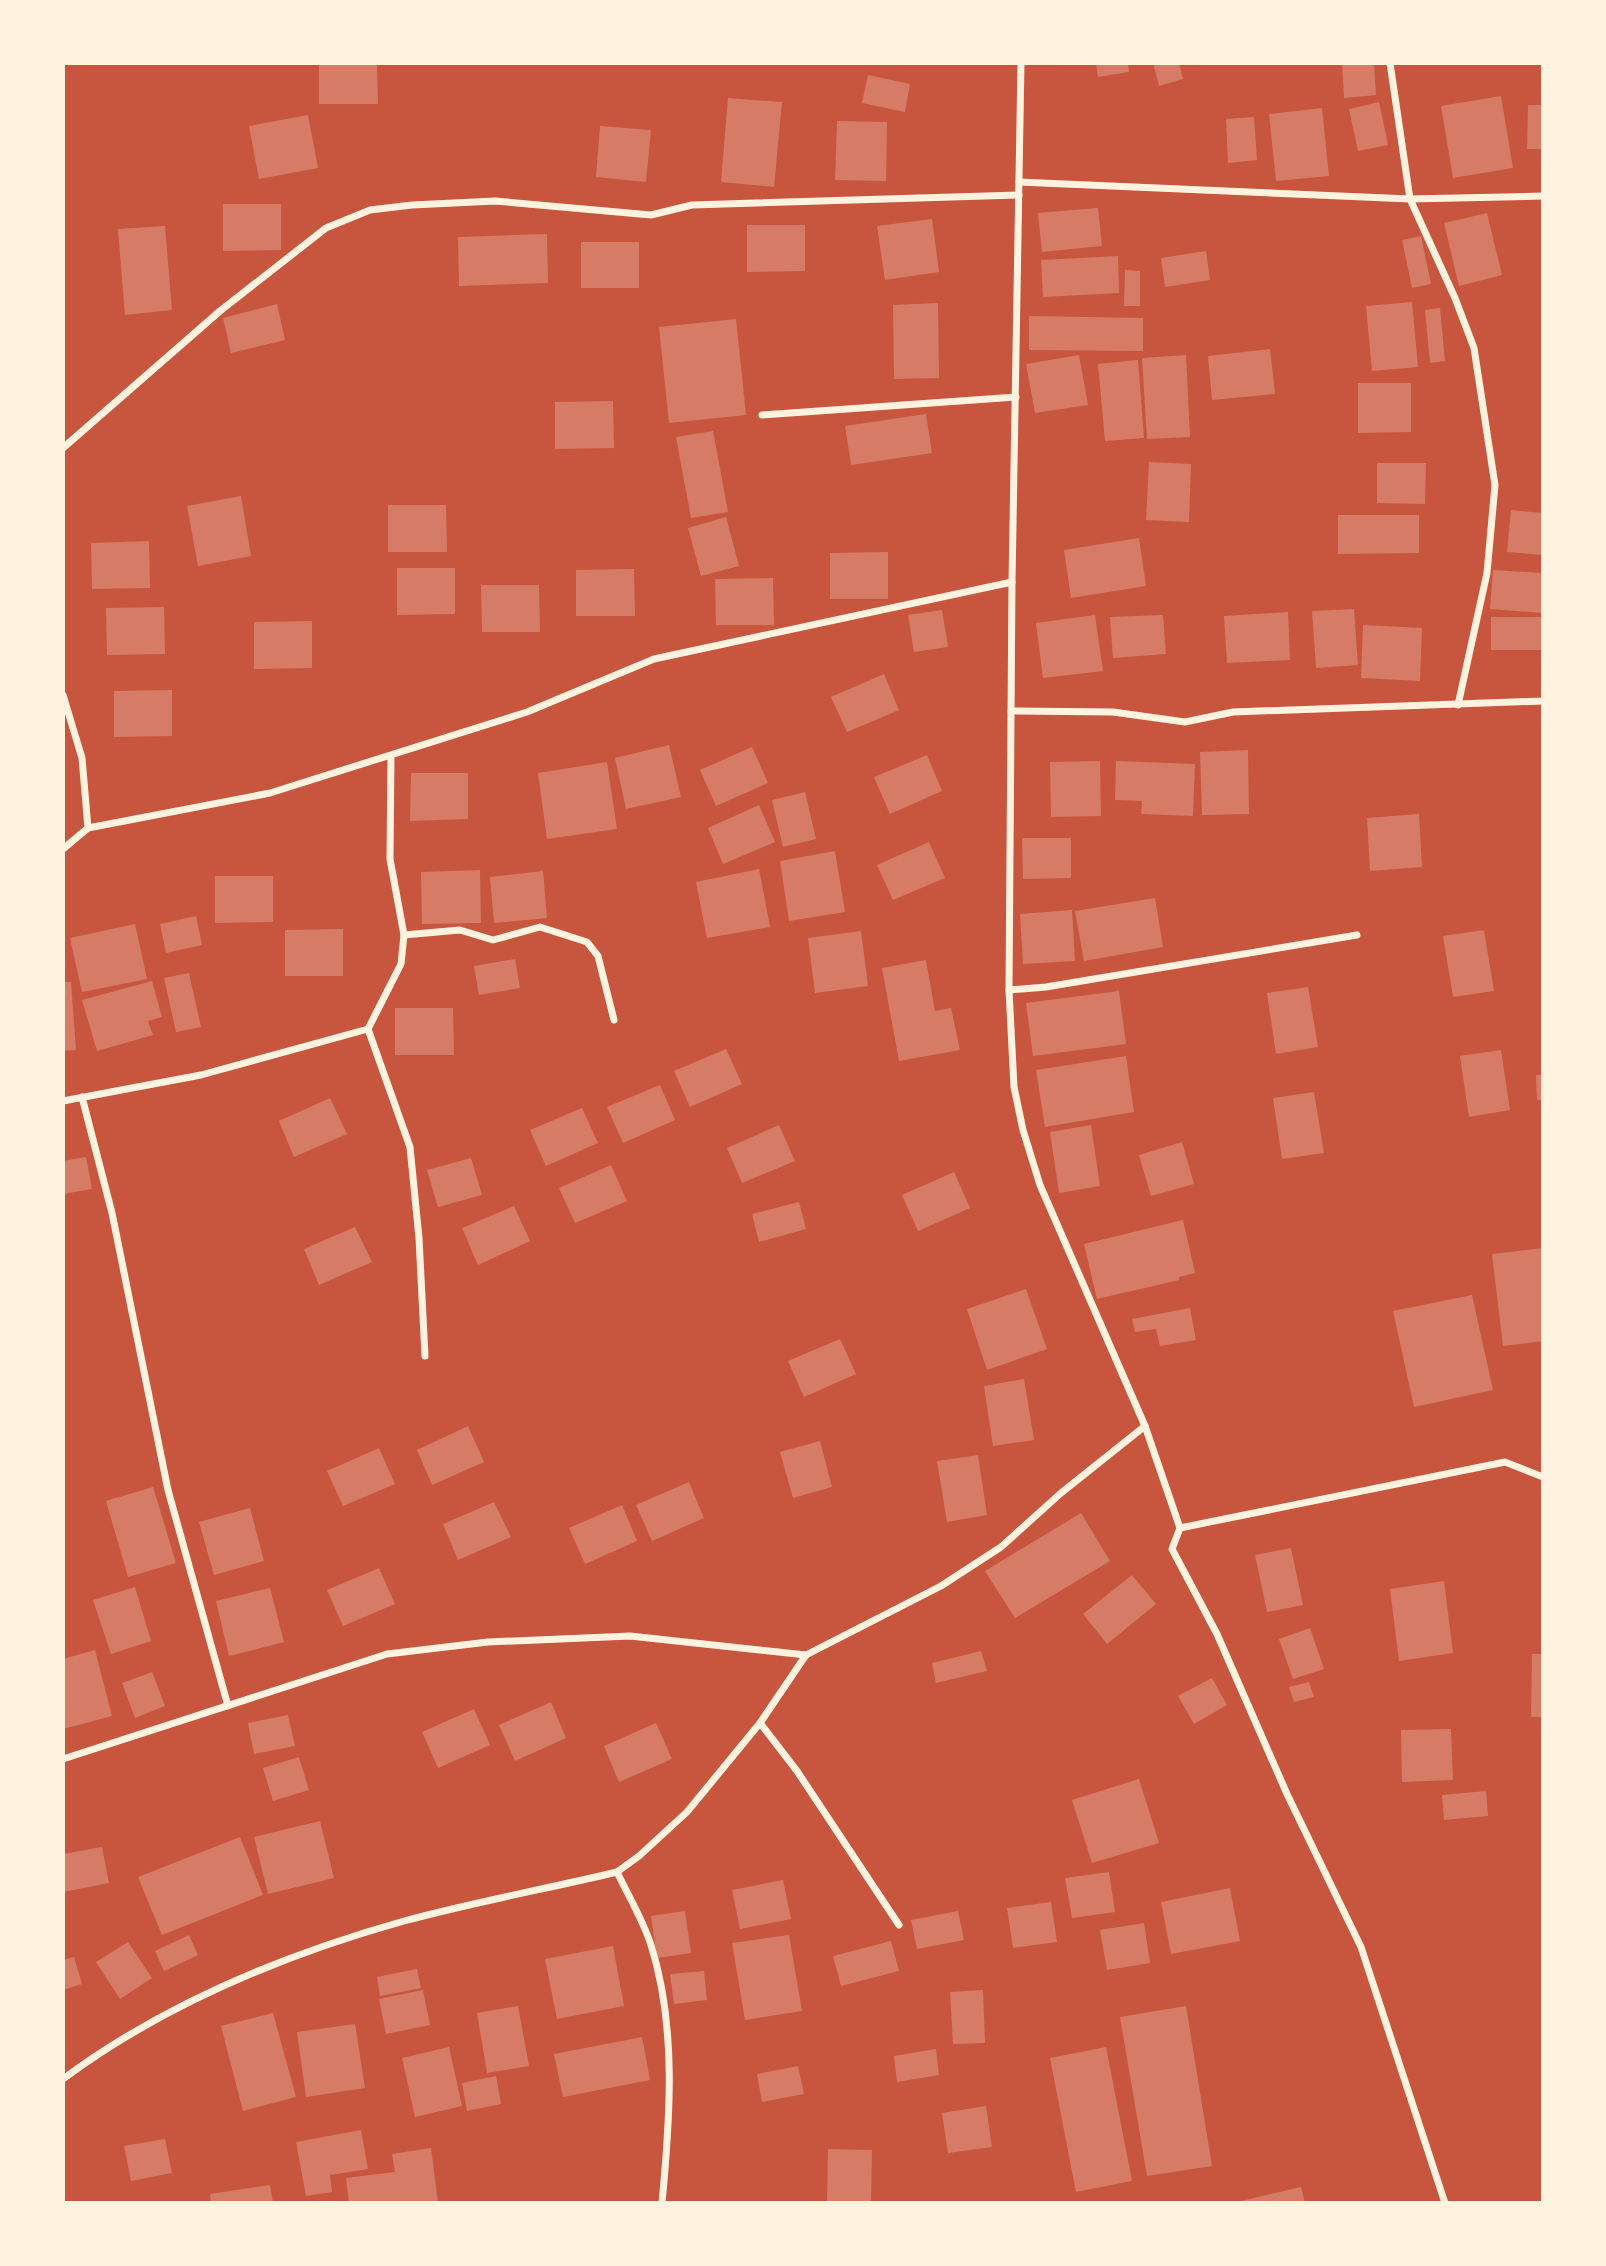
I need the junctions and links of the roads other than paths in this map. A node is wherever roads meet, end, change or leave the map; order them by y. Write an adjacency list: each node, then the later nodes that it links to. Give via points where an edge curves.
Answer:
1 (1021, 63): 3 (street)
2 (1390, 63): 6 (street)
3 (1019, 182): 4 (street); 6 (street)
4 (1019, 195): 7 (street); 9 (street, via 692,205 651,215 495,201 370,210 326,228 220,311)
5 (1543, 196): 6 (street)
6 (1410, 199): 13 (street, via 1474,348 1495,485 1488,573)
7 (1016, 397): 8 (street); 10 (street)
8 (762, 415)
9 (63, 448)
10 (1012, 582): 14 (street); 15 (street, via 654,659 527,712)
11 (63, 695): 16 (street, via 82,758)
12 (1543, 701): 13 (street)
13 (1458, 705): 14 (street, via 1233,712 1185,722 1113,712)
14 (1011, 711): 20 (street)
15 (391, 755): 16 (street, via 270,793); 18 (street, via 390,859)
16 (88, 828): 17 (street)
17 (63, 849)
18 (404, 934): 21 (street, via 460,930 492,940 541,927 587,942 598,956); 22 (street, via 401,964)
19 (1357, 935): 20 (street)
20 (1009, 990): 26 (street, via 1014,1087 1026,1141 1040,1185)
21 (614, 1020)
22 (368, 1029): 23 (street, via 201,1075); 25 (street, via 410,1147)
23 (82, 1097): 24 (street); 30 (street, via 112,1213 168,1490)
24 (63, 1101)
25 (425, 1356)
26 (1145, 1426): 28 (street); 29 (street, via 1001,1547 941,1586)
27 (1543, 1477): 28 (street, via 1505,1462)
28 (1180, 1528): 36 (street, via 1172,1549 1217,1634 1287,1794 1362,1947)
29 (806, 1655): 30 (street, via 630,1636 488,1642 387,1654); 31 (street)
30 (228, 1706): 32 (street)
31 (760, 1723): 33 (street, via 687,1812); 34 (street)
32 (63, 1759)
33 (617, 1872): 35 (street, via 404,1922 309,1952 207,1992 138,2028); 37 (street, via 651,1944 663,2000 668,2059)
34 (899, 1925)
35 (63, 2078)
36 (1444, 2202)
37 (662, 2203)

